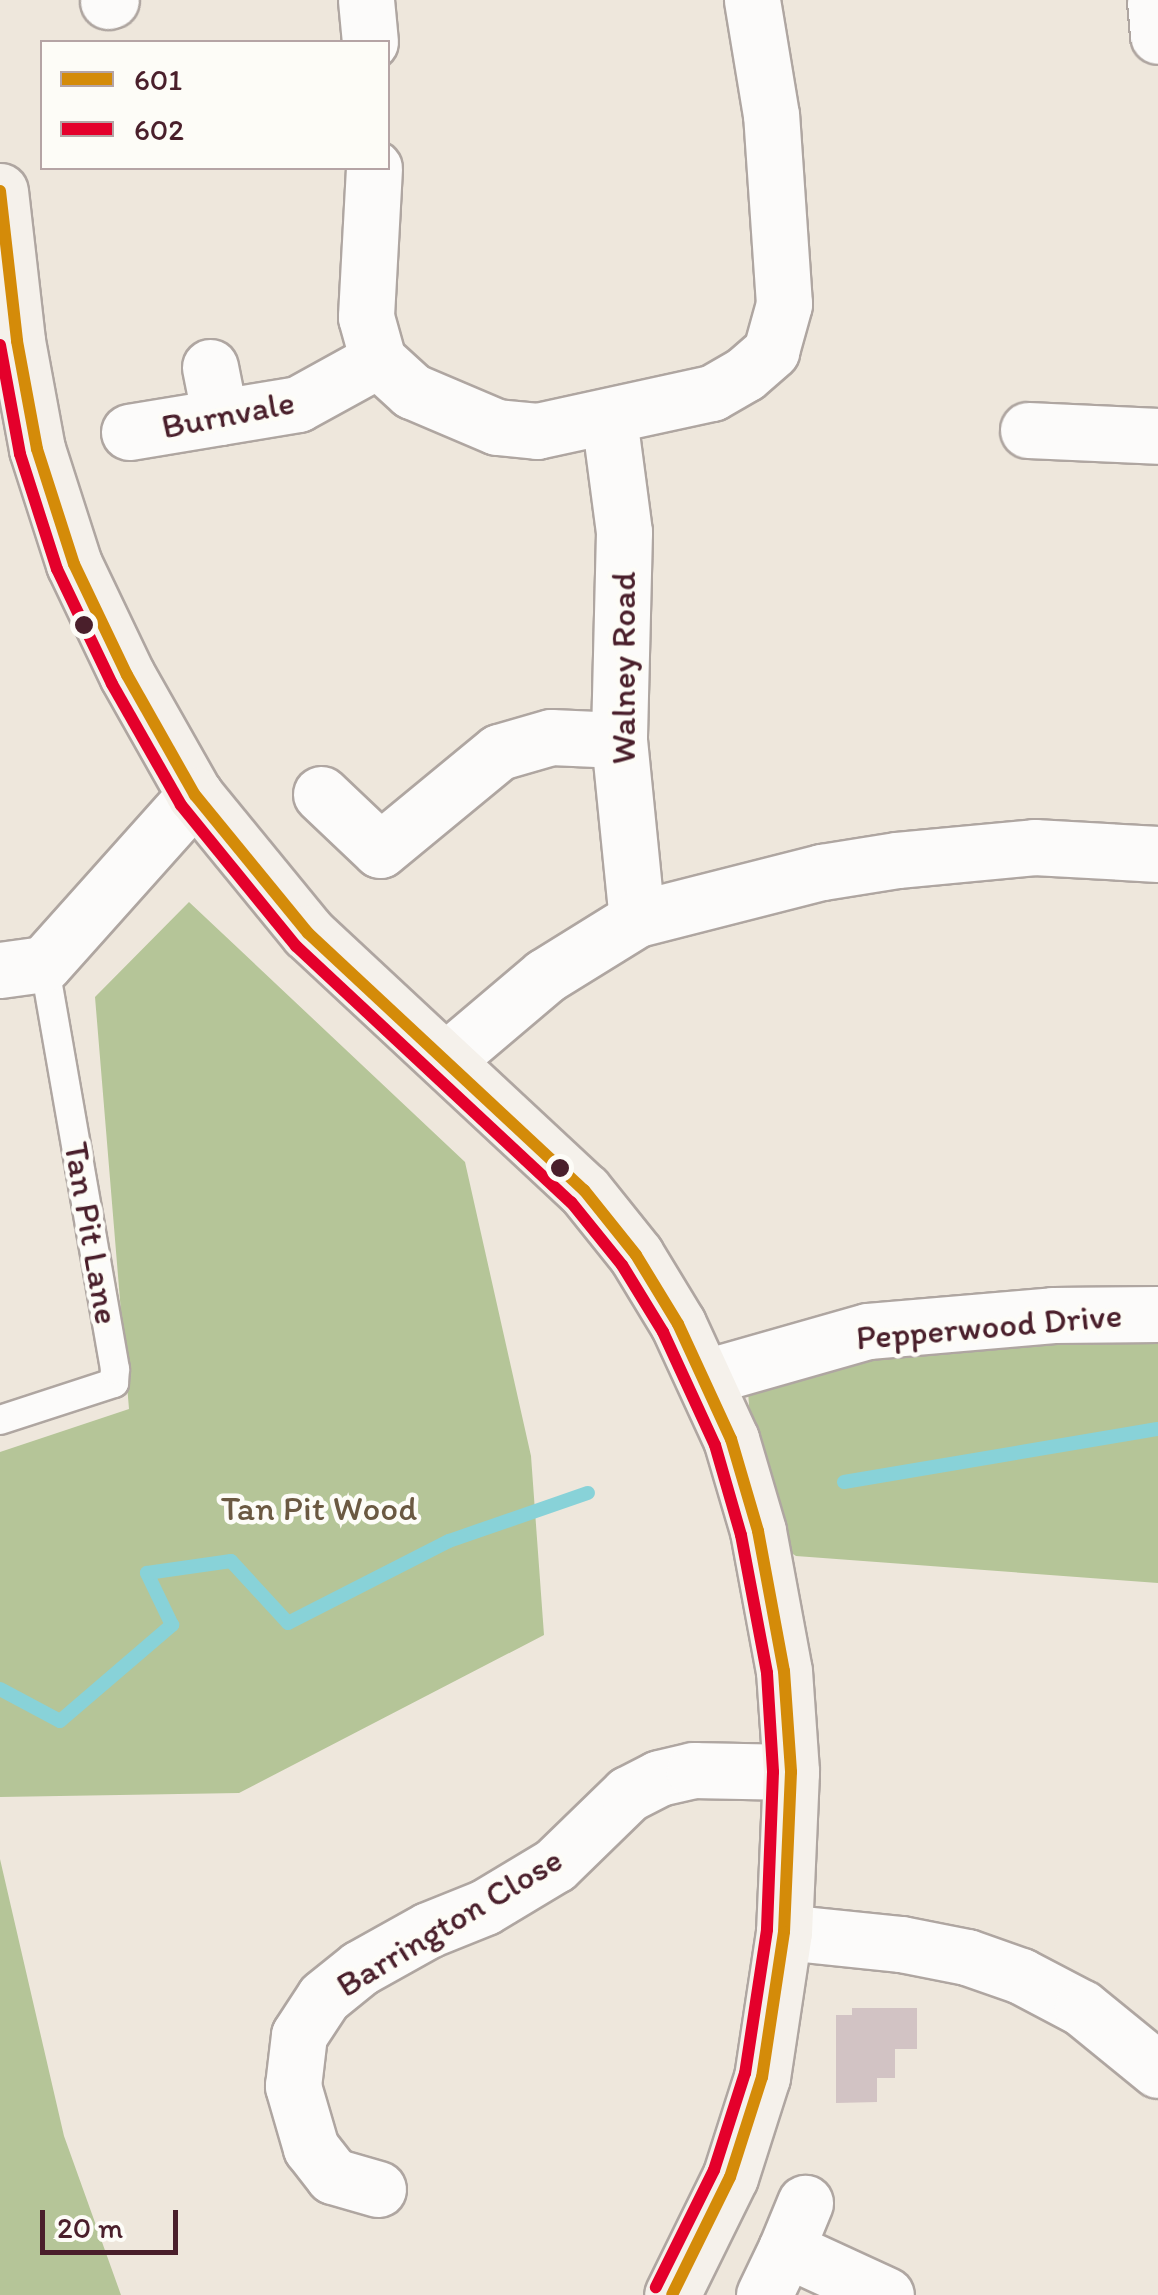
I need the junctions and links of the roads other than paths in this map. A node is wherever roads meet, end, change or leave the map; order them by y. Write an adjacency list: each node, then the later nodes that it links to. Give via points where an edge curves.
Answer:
1 (366, 0): 5 (street)
2 (752, 0): 10 (street, via 771,116 782,253 784,304 771,351 712,393)
3 (1155, 0): 4 (street)
4 (1158, 36)
5 (370, 40)
6 (374, 170): 9 (street, via 366,317)
7 (0, 191): 8 (street)
8 (9, 342): 16 (street, via 74,564)
9 (378, 360): 10 (street, via 412,391 497,427 537,431); 12 (street, Burnvale, via 298,404 215,392)
10 (609, 418): 14 (street, Walney Road, via 624,532)
11 (1028, 430): 13 (street)
12 (129, 432)
13 (1158, 436)
14 (619, 740): 15 (street, via 551,736 499,752 380,850); 18 (street, Walney Road)
15 (321, 794)
16 (195, 795): 19 (street); 20 (street, via 308,933)
17 (1158, 854): 18 (street, via 1034,847 897,860)
18 (637, 919): 20 (street, via 545,976)
19 (22, 967): 23 (lane, Tan Pit Lane, via 116,1368 114,1383)
20 (446, 1060): 22 (street, via 584,1190 636,1255)
21 (1158, 1314): 22 (street, Pepperwood Drive, via 1053,1315 868,1331)
22 (706, 1377): 24 (street, via 758,1531 784,1672)
23 (0, 1420)
24 (791, 1772): 25 (street); 27 (street, Barrington Close, via 694,1770 660,1778 628,1794 555,1866 360,1968 324,1997 299,2035 293,2086 311,2148 333,2176)
25 (784, 1932): 26 (street, via 967,1957 1021,1976 1082,2008); 29 (street, via 762,2077 730,2178)
26 (1158, 2070)
27 (378, 2190)
28 (785, 2249): 30 (street)
29 (672, 2295)
30 (886, 2295)

